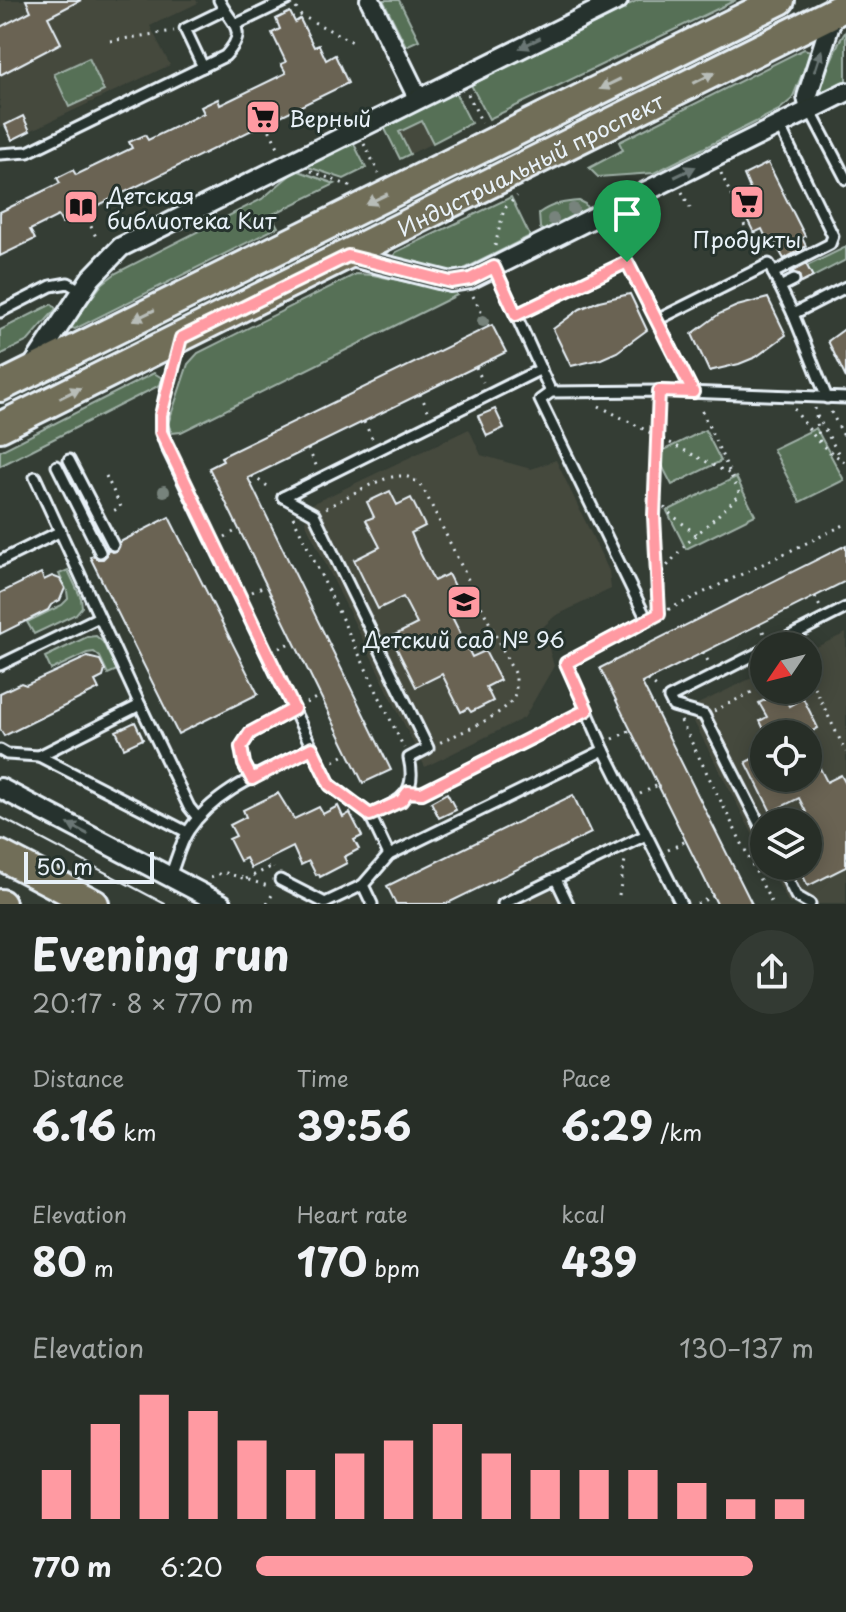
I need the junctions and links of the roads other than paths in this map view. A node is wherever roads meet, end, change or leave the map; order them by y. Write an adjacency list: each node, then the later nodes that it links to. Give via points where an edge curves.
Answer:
1 (219, 0): 7 (lane)
2 (290, 0): 8 (lane)
3 (370, 0): 11 (street)
4 (618, 0): 11 (street, Индустриальный проспект, one-way to 11)
5 (780, 0): 29 (main road, Индустриальный проспект, one-way to 29)
6 (840, 9): 12 (street, one-way to 6, via 807,97); 16 (main road, Индустриальный проспект, one-way to 6)
7 (224, 10): 8 (lane); 9 (lane, via 185,29)
8 (237, 24): 9 (lane, via 234,46)
9 (203, 67): 14 (lane, via 28,152)
10 (846, 92): 12 (street)
11 (418, 98): 22 (street, Индустриальный проспект, via 121,247)
12 (810, 110): 13 (street); 15 (lane)
13 (779, 125): 17 (street, one-way to 13); 18 (lane, via 833,236 830,244)
14 (0, 154)
15 (846, 179)
16 (348, 256): 17 (street, via 451,282); 27 (main road, Индустриальный проспект)
17 (494, 267): 25 (lane)
18 (771, 268): 20 (lane); 26 (lane)
19 (794, 280): 20 (lane)
20 (780, 287): 24 (lane)
21 (846, 287): 24 (lane)
22 (82, 291): 23 (lane, via 68,283 51,286); 29 (street, Индустриальный проспект)
23 (0, 312)
24 (793, 314): 33 (lane)
25 (516, 315): 26 (lane, via 627,262); 28 (lane)
26 (657, 320): 32 (lane)
27 (181, 338): 35 (main road, Индустриальный проспект, one-way to 27); 49 (lane, via 161,432)
28 (541, 369): 31 (lane); 57 (lane, via 283,497 314,514 428,748 409,758)
29 (29, 372): 30 (main road, Индустриальный проспект)
30 (0, 387)
31 (551, 392): 32 (lane); 50 (lane, via 540,400 647,620 566,663)
32 (693, 392): 33 (lane)
33 (827, 398): 34 (lane)
34 (846, 398)
35 (0, 427)
36 (69, 460): 40 (lane)
37 (57, 466): 41 (lane)
38 (35, 477): 39 (lane)
39 (61, 531): 42 (lane); 44 (lane)
40 (113, 545)
41 (100, 552)
42 (0, 561)
43 (846, 608): 45 (lane)
44 (99, 617): 47 (lane); 48 (lane)
45 (799, 632)
46 (750, 657): 58 (lane, via 669,698 673,706 704,715)
47 (0, 665)
48 (140, 705): 54 (lane); 60 (lane)
49 (294, 709): 52 (lane); 55 (lane, via 250,733 241,747)
50 (587, 710): 51 (lane); 57 (lane, via 422,793)
51 (603, 747): 62 (lane); 64 (lane)
52 (312, 748): 55 (lane); 59 (lane, via 330,785)
53 (0, 750): 54 (lane)
54 (39, 756): 61 (lane)
55 (252, 779): 60 (lane)
56 (0, 788): 65 (street, one-way to 56)
57 (408, 792): 59 (lane, via 401,801)
58 (751, 808)
59 (370, 815): 64 (lane)
60 (198, 818): 61 (lane)
61 (187, 832): 65 (lane)
62 (646, 835): 66 (lane); 75 (lane)
63 (0, 855): 70 (main road)
64 (389, 855): 69 (lane)
65 (170, 876): 71 (street)
66 (556, 879): 73 (lane); 74 (lane)
67 (788, 880): 76 (lane, via 796,896)
68 (277, 884): 69 (lane, via 325,903)
69 (363, 885): 72 (lane)
70 (94, 904)
71 (222, 904)
72 (372, 904)
73 (503, 904)
74 (568, 904)
75 (681, 904)
76 (810, 904)

